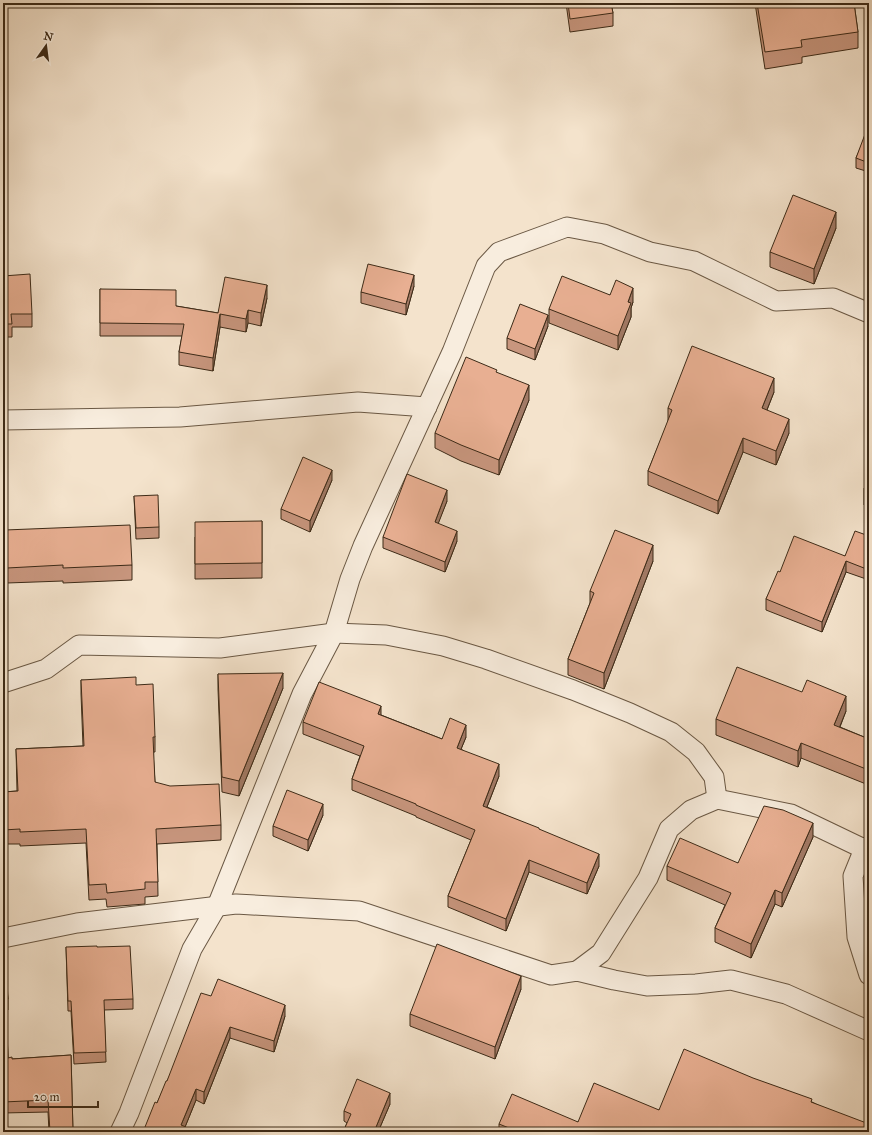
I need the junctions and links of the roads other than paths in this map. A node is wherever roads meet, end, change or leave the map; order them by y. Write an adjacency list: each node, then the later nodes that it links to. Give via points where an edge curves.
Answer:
1 (869, 313): 2 (street, via 833,298 776,301 694,261 650,252 604,234 567,227 498,252 486,266)
2 (427, 407): 3 (street, via 358,402 180,417); 4 (street, via 363,546)
3 (3, 420)
4 (334, 633): 5 (street, via 220,648 79,645 46,669); 6 (street, via 386,635 442,646 572,690 630,713 671,732 696,752 714,777); 8 (street, via 302,694)
5 (3, 681)
6 (717, 799): 7 (street, via 791,814); 10 (street, via 691,810 669,829 648,878 601,953)
7 (867, 848): 11 (street, via 853,876 857,937)
8 (217, 906): 9 (street, via 77,923); 10 (street, via 236,904 359,911 551,975); 13 (street, via 192,949)
9 (3, 938)
10 (577, 971): 12 (street, via 647,986 731,980 786,994)
11 (869, 975)
12 (869, 1031)
13 (120, 1132)

